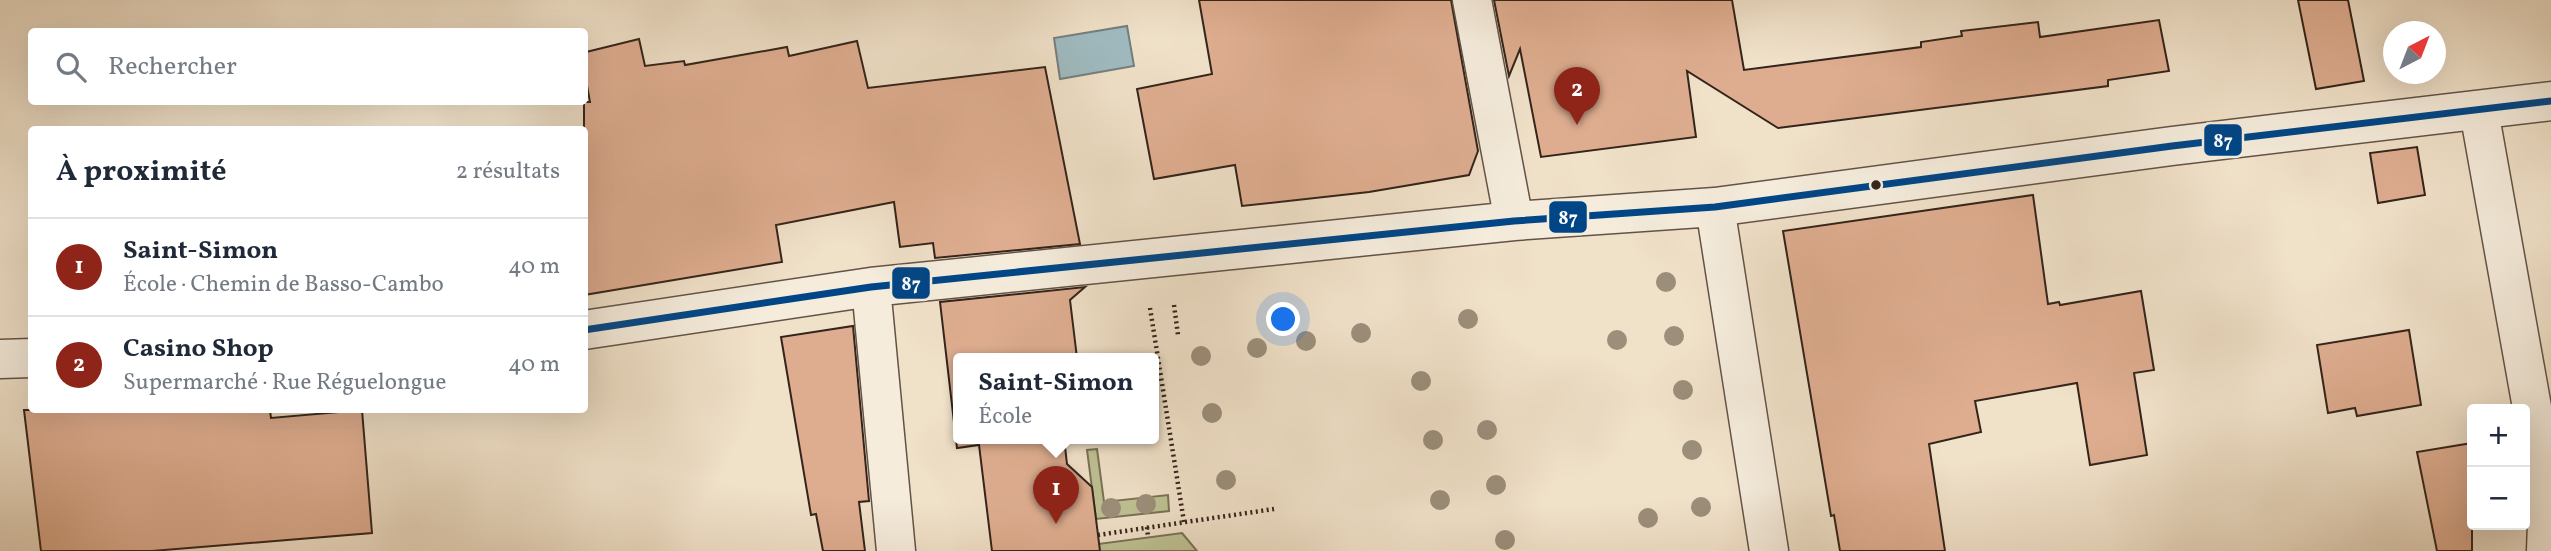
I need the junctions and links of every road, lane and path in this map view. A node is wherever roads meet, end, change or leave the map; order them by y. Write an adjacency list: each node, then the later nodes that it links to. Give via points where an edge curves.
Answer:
1 (1472, 0): 5 (street)
2 (2551, 101): 3 (street)
3 (2479, 111): 4 (street, via 2172,146); 22 (street, via 2548,497)
4 (1715, 207): 5 (street); 21 (street)
5 (1514, 220): 6 (street)
6 (871, 287): 9 (street); 20 (street)
7 (1174, 301): 10 (path)
8 (1149, 303): 11 (path)
9 (588, 329)
10 (1178, 335)
11 (1157, 353)
12 (28, 358): 13 (street)
13 (0, 359)
14 (1159, 366): 16 (path)
15 (1274, 509): 16 (path)
16 (1184, 522): 17 (path)
17 (1147, 527): 18 (path); 19 (path)
18 (1098, 535)
19 (1148, 537)
20 (896, 551)
21 (1769, 551)
22 (2546, 551)

